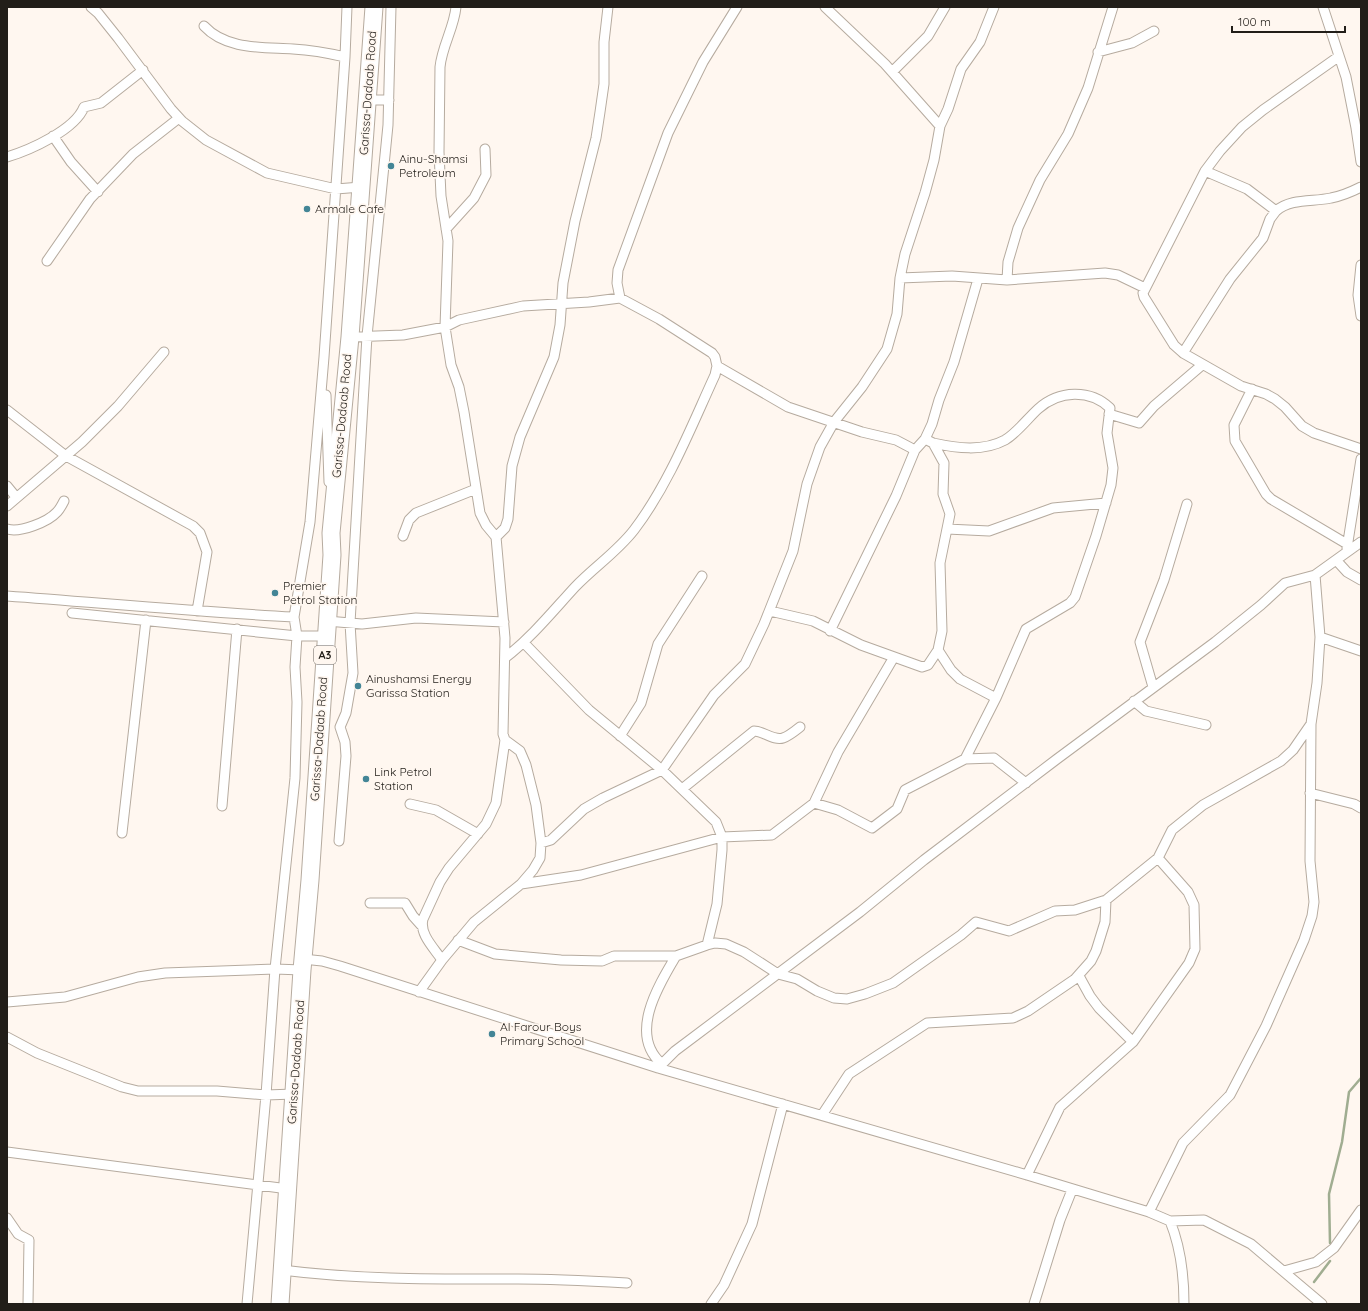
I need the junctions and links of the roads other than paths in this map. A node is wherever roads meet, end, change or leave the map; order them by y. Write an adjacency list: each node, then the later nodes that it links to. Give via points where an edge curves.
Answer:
1 (91, 7): 18 (street, via 98,12)
2 (347, 7): 16 (street)
3 (374, 7): 20 (highway, Garissa-Dadaab Road / A3)
4 (391, 7): 21 (street)
5 (456, 7): 35 (street, via 440,67 439,152)
6 (608, 7): 43 (street, via 604,42 604,84 596,138 567,261)
7 (737, 7): 42 (street, via 703,62 668,133 618,270)
8 (825, 7): 19 (street)
9 (945, 7): 19 (street, via 928,36)
10 (994, 7): 23 (street, via 980,42 961,69)
11 (1113, 7): 15 (street)
12 (1323, 7): 17 (street)
13 (204, 26): 16 (street, via 218,38 230,42 249,46 317,51)
14 (1154, 30): 15 (street, via 1132,43)
15 (1098, 52): 40 (street, via 1088,88 1068,134 1040,180 1018,228 1008,262)
16 (345, 57): 31 (street)
17 (1338, 57): 24 (street); 29 (street, via 1247,122)
18 (143, 70): 22 (street); 25 (street, via 101,103 84,107 73,124)
19 (892, 72): 23 (street)
20 (368, 100): 21 (street); 32 (highway, Garissa-Dadaab Road / A3)
21 (388, 100): 46 (street)
22 (179, 118): 31 (street, via 206,140 267,173); 33 (street, via 133,154)
23 (940, 126): 38 (street, via 927,186)
24 (1359, 127): 28 (street)
25 (53, 136): 27 (street, via 27,151); 33 (street, via 71,162)
26 (485, 149): 35 (street, via 486,174 474,198)
27 (7, 157)
28 (1361, 162)
29 (1205, 171): 34 (street, via 1248,189); 41 (street)
30 (1361, 187): 34 (street, via 1329,199 1286,204)
31 (336, 188): 32 (street); 50 (street)
32 (361, 188): 47 (highway, Garissa-Dadaab Road / A3)
33 (98, 192): 36 (street, via 81,211)
34 (1276, 211): 49 (street, via 1263,238 1230,279)
35 (446, 229): 45 (street, via 448,241)
36 (47, 262)
37 (1361, 265): 44 (street, via 1358,295)
38 (900, 278): 39 (street, via 952,276); 56 (street, via 897,314 887,349 862,387)
39 (978, 279): 40 (street); 57 (street, via 954,362 939,400)
40 (1007, 280): 41 (street, via 1105,273 1118,275)
41 (1145, 288): 49 (street, via 1144,297 1174,345)
42 (620, 298): 43 (street); 52 (street, via 705,347 715,357)
43 (562, 302): 45 (street, via 492,312 459,320); 73 (street, via 554,356 520,437 512,466 508,519 505,528)
44 (1361, 316)
45 (445, 327): 46 (street, via 403,335); 63 (street, via 450,359 464,412)
46 (367, 336): 47 (street); 87 (street)
47 (350, 337): 71 (highway, Garissa-Dadaab Road / A3)
48 (164, 352): 60 (street, via 118,406)
49 (1183, 353): 51 (street)
50 (324, 357): 71 (street); 84 (street, via 310,522)
51 (1202, 365): 53 (street); 55 (street, via 1154,406 1139,423)
52 (717, 366): 56 (street, via 788,408); 93 (street, via 678,456 655,500 619,547 577,585)
53 (1252, 389): 58 (street, via 1275,399 1302,426 1314,433); 75 (street, via 1234,425 1235,441 1266,494)
54 (7, 410): 60 (street)
55 (1110, 414): 57 (street, via 1110,408 1102,402 1072,393 1040,407 1003,441 969,448); 66 (street, via 1107,433 1113,468)
56 (834, 422): 59 (street, via 896,440); 82 (street, via 810,472 797,538)
57 (929, 441): 59 (street); 70 (street, via 945,466 943,494 950,514)
58 (1361, 449)
59 (915, 450): 90 (street, via 896,496)
60 (66, 456): 64 (street); 81 (street, via 193,526 200,533 207,552)
61 (1361, 459): 75 (street)
62 (7, 486): 64 (street)
63 (476, 489): 72 (street, via 416,513 409,520); 73 (street, via 480,513)
64 (16, 497): 68 (street)
65 (64, 502): 69 (street, via 56,513 39,524)
66 (1106, 503): 70 (street, via 1053,508 990,531); 99 (street, via 1075,597 1070,603 1027,628)
67 (1187, 504): 98 (street, via 1164,580 1140,642)
68 (7, 506)
69 (7, 529)
70 (947, 529): 94 (street, via 940,563 943,611)
71 (331, 533): 88 (highway, Garissa-Dadaab Road / A3, via 332,555)
72 (403, 536)
73 (496, 538): 86 (street)
74 (1361, 542): 75 (street)
75 (1347, 549): 76 (street)
76 (1336, 560): 77 (street); 79 (street, via 1347,572)
77 (1315, 575): 92 (street); 98 (street, via 1285,583 1215,642)
78 (702, 576): 104 (street, via 658,644 641,703)
79 (1361, 580)
80 (7, 596): 81 (street)
81 (197, 611): 84 (street)
82 (770, 612): 90 (street, via 813,622); 107 (street, via 745,664 714,695)
83 (72, 613): 85 (street)
84 (294, 616): 91 (street)
85 (146, 620): 89 (street); 115 (street)
86 (504, 622): 87 (street, via 416,618); 97 (street)
87 (350, 623): 88 (street); 118 (street, via 353,673 346,713 340,727 346,756)
88 (326, 629): 91 (street); 129 (highway, Garissa-Dadaab Road / A3)
89 (237, 630): 91 (street); 113 (street)
90 (830, 631): 96 (street)
91 (297, 636): 130 (street, via 295,778)
92 (1320, 637): 95 (street); 101 (street)
93 (524, 643): 97 (street); 104 (street, via 584,705)
94 (938, 650): 96 (street, via 928,665 922,667); 99 (street, via 960,679)
95 (1361, 651)
96 (894, 657): 111 (street, via 838,752)
97 (505, 658): 105 (street)
98 (1153, 687): 100 (street)
99 (996, 698): 106 (street)
100 (1134, 701): 102 (street, via 1146,711); 108 (street)
101 (1311, 724): 110 (street); 120 (street, via 1293,750 1281,761 1203,805 1172,830)
102 (1206, 725)
103 (800, 728): 109 (street, via 783,738 754,731)
104 (620, 736): 107 (street)
105 (505, 740): 116 (street, via 496,804); 119 (street, via 523,756 536,805)
106 (965, 759): 108 (street, via 994,758); 111 (street, via 905,790 897,809 874,827 838,810)
107 (662, 770): 109 (street); 119 (street, via 584,809 551,840)
108 (1026, 783): 131 (street)
109 (682, 789): 117 (street, via 713,818)
110 (1310, 793): 114 (street); 147 (street, via 1310,861 1314,902 1304,940 1266,1026 1230,1095 1183,1143)
111 (814, 803): 117 (street, via 772,835)
112 (410, 804): 116 (street, via 436,810)
113 (222, 806)
114 (1361, 808)
115 (122, 834)
116 (478, 834): 124 (street, via 440,882)
117 (722, 838): 121 (street, via 581,875); 126 (street, via 717,904)
118 (339, 842)
119 (541, 843): 121 (street, via 540,858)
120 (1158, 858): 122 (street); 136 (street, via 1188,892 1194,905 1195,948 1189,963)
121 (521, 884): 125 (street, via 474,922)
122 (1106, 900): 131 (street, via 1075,910 1054,911 1009,931 976,922 898,979 853,997 834,998 797,979); 132 (street, via 1103,928 1096,951)
123 (370, 903): 124 (street, via 405,903)
124 (421, 925): 128 (street)
125 (458, 940): 127 (street, via 495,954 521,957 602,961 614,956); 128 (street)
126 (707, 945): 127 (street); 131 (street, via 726,944 744,952)
127 (676, 956): 137 (street, via 652,1000 647,1021 651,1052)
128 (442, 960): 133 (street)
129 (303, 965): 130 (street); 133 (street, via 322,961); 138 (highway, Garissa-Dadaab Road / A3)
130 (274, 969): 134 (street, via 138,976 65,997); 139 (street)
131 (778, 974): 137 (street, via 675,1051)
132 (1079, 976): 136 (street, via 1099,1008); 141 (street, via 1028,1011 1013,1018 927,1023 849,1074)
133 (419, 992): 137 (street)
134 (7, 1002)
135 (7, 1037): 139 (street, via 37,1054 138,1091 217,1091)
136 (1133, 1042): 143 (street, via 1060,1107)
137 (660, 1066): 140 (street)
138 (294, 1094): 139 (street); 145 (highway, Garissa-Dadaab Road / A3)
139 (266, 1095): 144 (street)
140 (783, 1104): 141 (street); 157 (street, via 752,1224 724,1285)
141 (822, 1115): 143 (street)
142 (7, 1152): 144 (street, via 146,1167)
143 (1027, 1175): 146 (street)
144 (257, 1186): 145 (street); 155 (street)
145 (288, 1189): 151 (highway, Garissa-Dadaab Road / A3)
146 (1072, 1190): 147 (street); 158 (street)
147 (1149, 1212): 150 (street)
148 (1361, 1212): 152 (street, via 1334,1248 1316,1262)
149 (7, 1218): 154 (street, via 18,1234 29,1240)
150 (1170, 1221): 152 (street, via 1191,1219 1209,1222 1252,1244); 159 (street, via 1177,1238 1182,1264)
151 (282, 1270): 153 (street, via 326,1276 401,1279 519,1279); 156 (highway, Garissa-Dadaab Road / A3)
152 (1284, 1271): 160 (street)
153 (627, 1283)
154 (28, 1304)
155 (247, 1304)
156 (280, 1304)
157 (711, 1304)
158 (1034, 1304)
159 (1184, 1304)
160 (1322, 1304)

